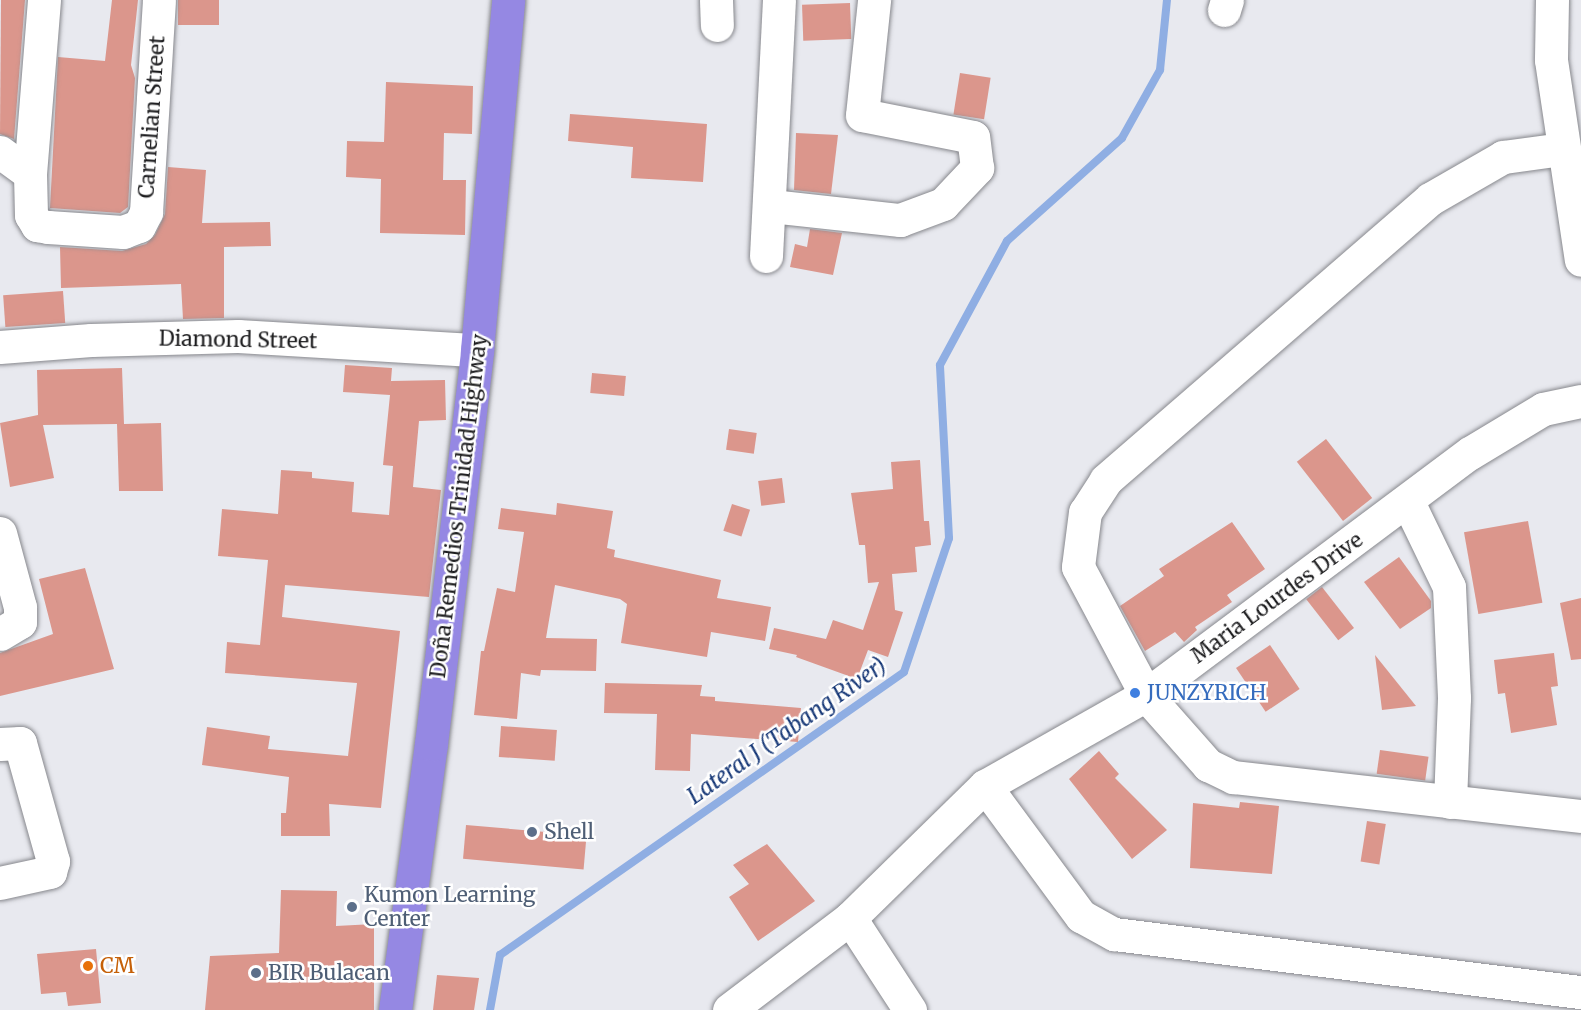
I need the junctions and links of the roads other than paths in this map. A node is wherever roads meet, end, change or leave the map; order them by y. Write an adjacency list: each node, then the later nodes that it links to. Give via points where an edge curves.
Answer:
1 (44, 0): 9 (street, Carnelian Street)
2 (159, 0): 9 (street, Carnelian Street, via 146,212 140,226 123,232 37,225 31,215)
3 (508, 0): 14 (highway, Doña Remedios Trinidad Highway)
4 (779, 0): 10 (street)
5 (874, 0): 10 (street, via 862,115 973,137 977,168 943,204 900,220)
6 (1552, 0): 7 (street, via 1551,60)
7 (1562, 149): 12 (street); 19 (street, via 1503,157 1431,199 1106,480 1085,512 1078,567)
8 (0, 152): 9 (street)
9 (30, 174)
10 (771, 206): 11 (street)
11 (766, 256)
12 (1581, 260)
13 (0, 347): 14 (street, Diamond Street, via 238,336)
14 (477, 350): 28 (highway, Doña Remedios Trinidad Highway)
15 (1581, 401): 16 (street, Maria Lourdes Drive, via 1543,409 1470,453)
16 (1408, 502): 19 (street, Maria Lourdes Drive); 22 (street, via 1449,587 1454,698)
17 (0, 533): 18 (street, via 20,607 20,622)
18 (0, 634)
19 (1146, 694): 21 (street, Maria Lourdes Drive); 22 (street, via 1208,765 1233,777)
20 (0, 744): 24 (street, via 20,743 53,861 50,872)
21 (985, 786): 25 (street, Maria Lourdes Drive); 26 (street, via 1081,916 1114,934)
22 (1450, 802): 23 (street)
23 (1581, 816)
24 (0, 883)
25 (850, 918): 27 (street, Maria Lourdes Drive); 30 (street)
26 (1581, 992)
27 (763, 998): 29 (street, Maria Lourdes Drive)
28 (395, 1010)
29 (729, 1010)
30 (910, 1010)

